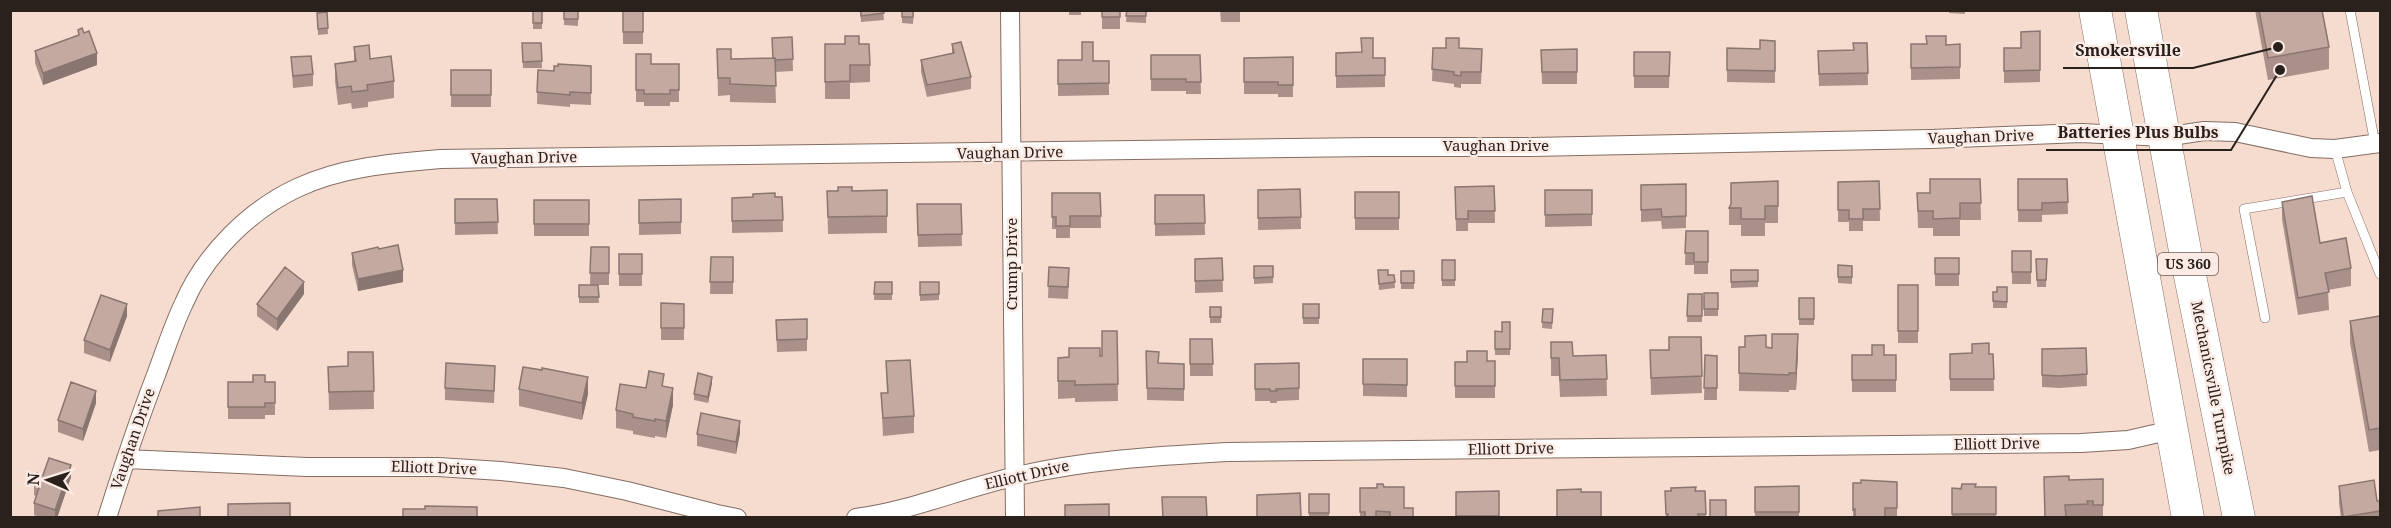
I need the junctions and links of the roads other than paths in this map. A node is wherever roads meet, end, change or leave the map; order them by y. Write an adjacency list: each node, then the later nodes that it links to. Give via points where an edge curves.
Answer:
1 (1010, 10): 9 (street, Crump Drive)
2 (2095, 10): 5 (highway, US 360)
3 (2141, 10): 6 (highway, Mechanicsville Turnpike / US 360)
4 (2350, 10): 7 (lane)
5 (2118, 135): 6 (street, Vaughan Drive); 9 (street, Vaughan Drive); 13 (highway, US 360)
6 (2165, 137): 8 (street, Vaughan Drive, via 2204,131 2235,132 2311,148); 21 (highway, Mechanicsville Turnpike / US 360)
7 (2378, 143): 8 (street, Vaughan Drive)
8 (2336, 149): 10 (lane)
9 (1012, 153): 14 (street, Vaughan Drive, via 440,159 384,165 316,180 278,199 243,225 198,277 184,302); 15 (street, Crump Drive)
10 (2347, 192): 11 (lane); 12 (lane, via 2244,209)
11 (2380, 274)
12 (2265, 318)
13 (2172, 430): 15 (street, Elliott Drive, via 2128,440 2081,443 1227,452 1133,457); 20 (highway, US 360)
14 (126, 459): 16 (street, Vaughan Drive); 17 (street, Elliott Drive, via 501,471 596,484)
15 (1014, 476): 18 (street, Elliott Drive, via 898,510); 19 (street, Crump Drive)
16 (107, 518)
17 (738, 518)
18 (856, 518)
19 (1015, 518)
20 (2188, 518)
21 (2239, 518)

